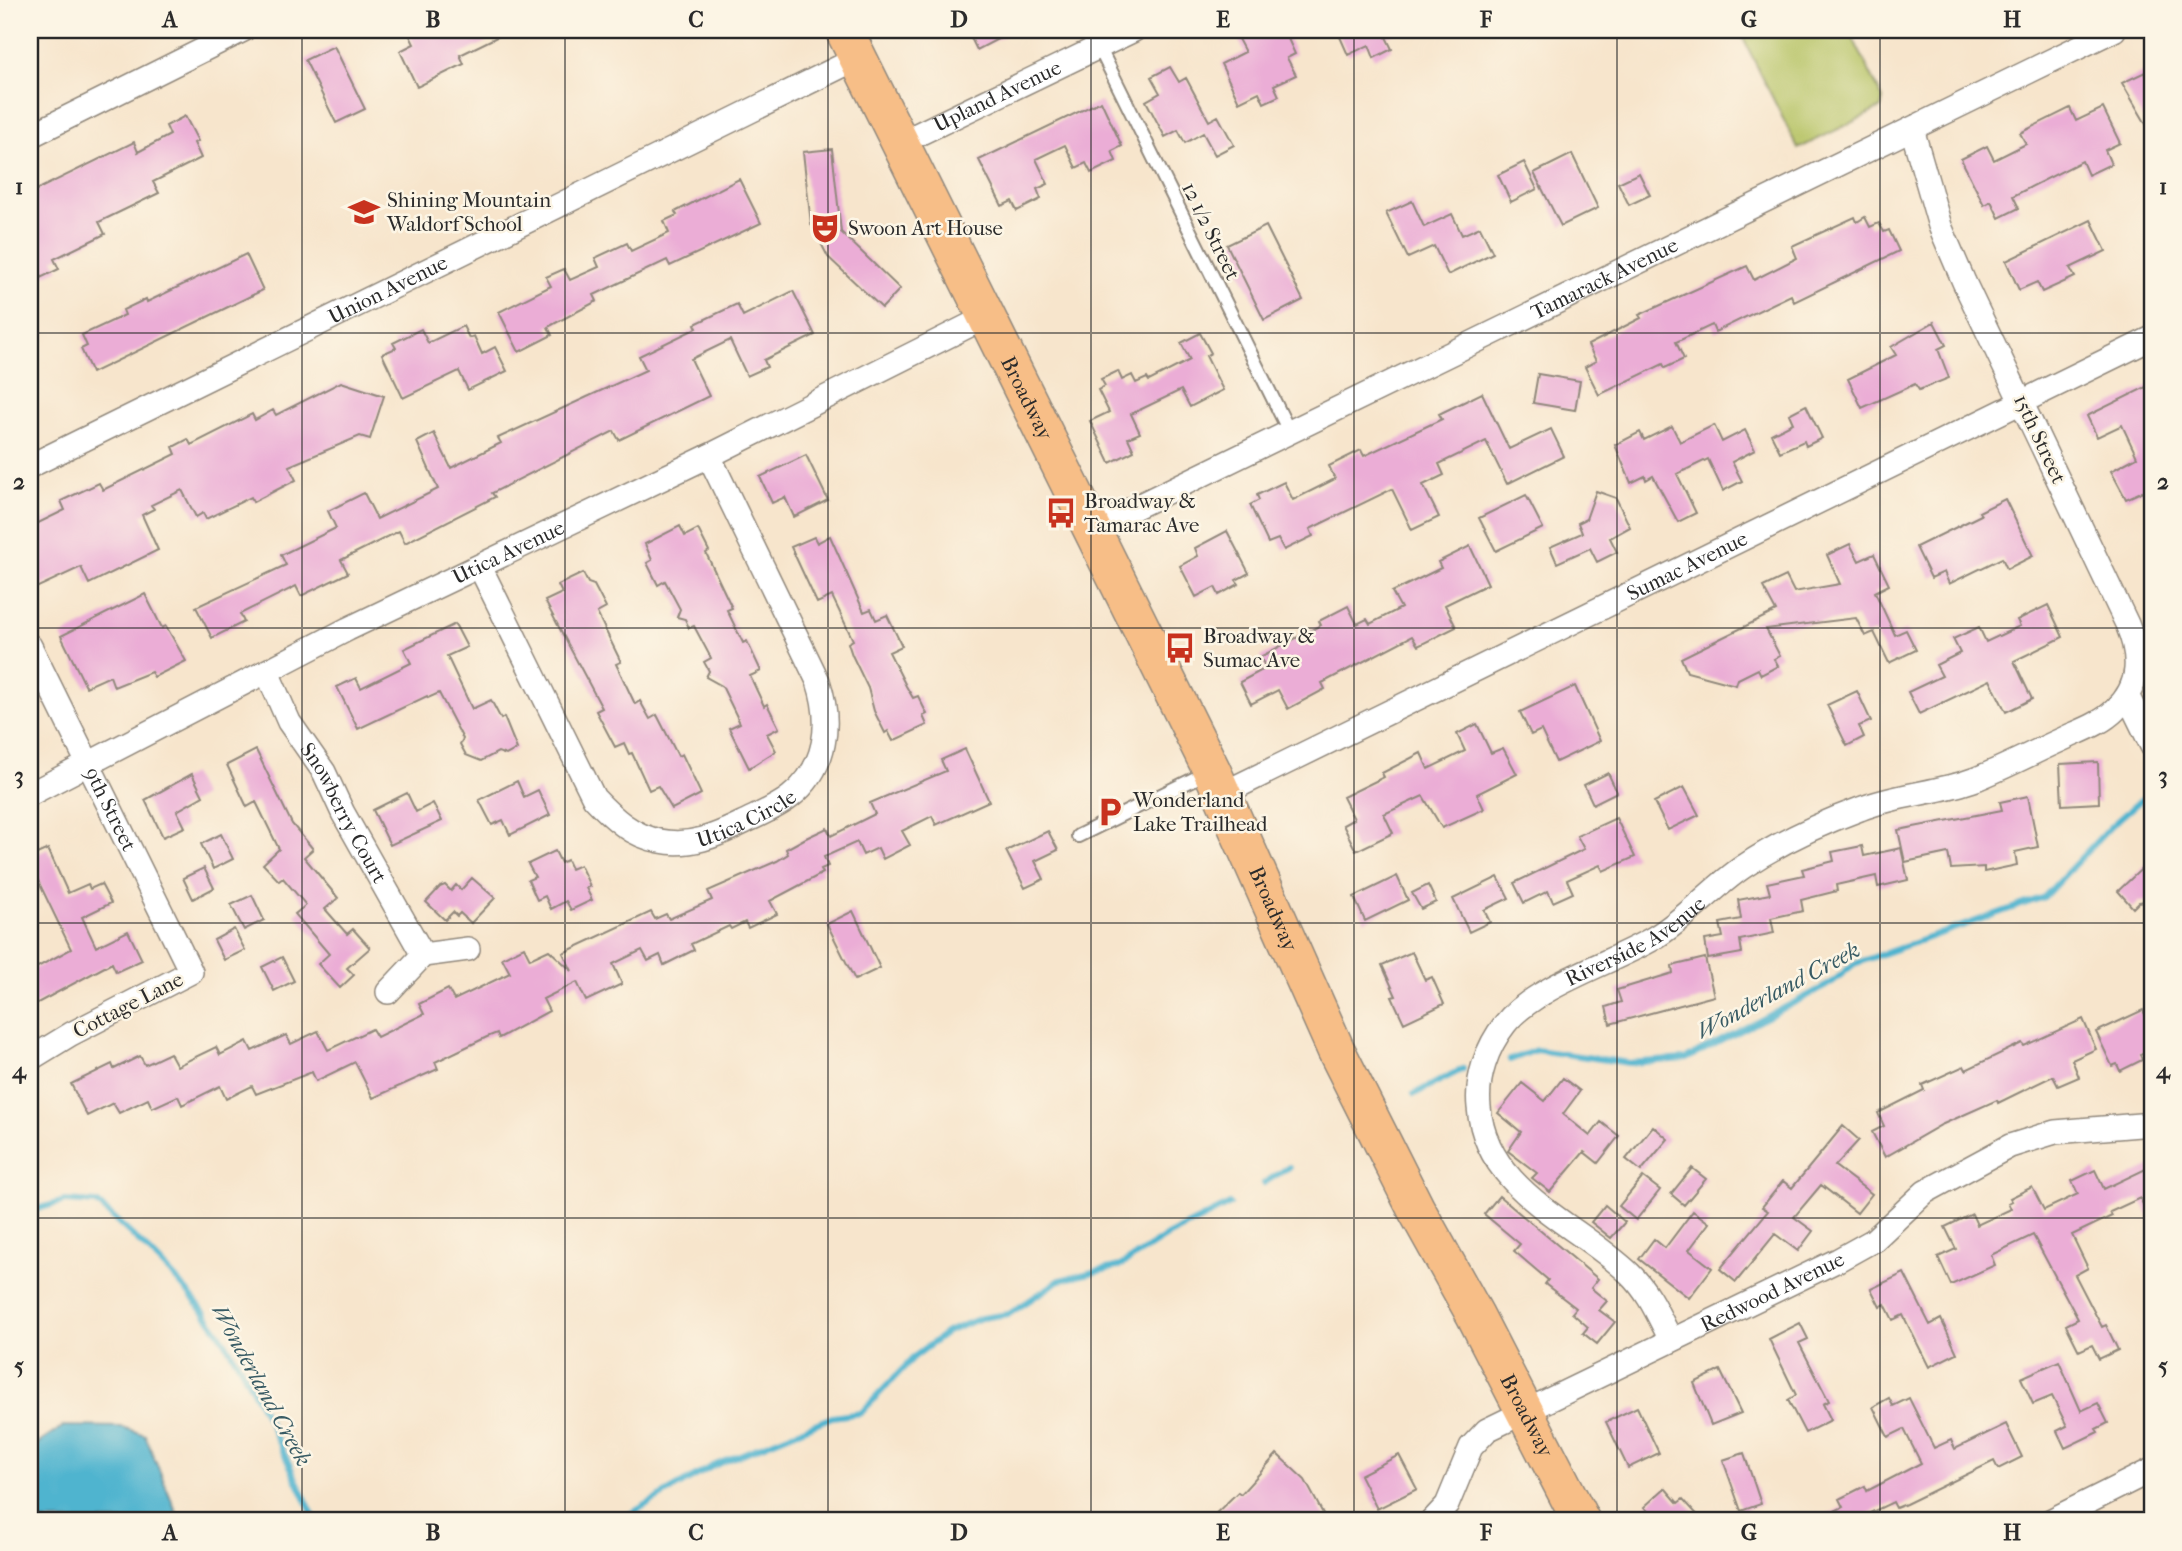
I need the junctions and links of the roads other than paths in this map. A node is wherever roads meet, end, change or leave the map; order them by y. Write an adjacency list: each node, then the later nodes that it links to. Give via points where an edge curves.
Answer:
1 (243, 30): 7 (street)
2 (1134, 30): 5 (street, Upland Avenue)
3 (2114, 30): 6 (street, Tamarack Avenue)
4 (851, 44): 8 (main road, Broadway); 14 (street, Union Avenue)
5 (1099, 47): 8 (street, Upland Avenue); 12 (lane, 12 1/2 Street)
6 (1912, 129): 11 (street, 15th Street, via 1940,226); 12 (street, Tamarack Avenue)
7 (30, 136)
8 (900, 143): 9 (main road, Broadway)
9 (988, 316): 13 (street, Utica Avenue); 15 (main road, Broadway)
10 (2152, 338): 11 (street, Sumac Avenue)
11 (2022, 402): 19 (street, 15th Street, via 2137,648 2138,670); 22 (street, Sumac Avenue)
12 (1289, 431): 15 (street, Tamarack Avenue)
13 (709, 456): 16 (street, Utica Avenue); 16 (street, Utica Circle, via 826,706 825,740 813,772 789,798 716,837 687,843 660,841 635,833 612,818 594,798)
14 (30, 466)
15 (1093, 528): 22 (main road, Broadway)
16 (480, 567): 18 (street, Utica Avenue)
17 (30, 646): 21 (street, 9th Street)
18 (267, 672): 21 (street, Utica Avenue); 26 (street, Snowberry Court, via 289,722 324,772 342,813)
19 (2128, 697): 20 (street); 31 (street, Riverside Avenue, via 2101,721 1975,779 1864,807 1799,834 1742,867 1657,936 1527,1003 1506,1023 1490,1048 1479,1085 1485,1137 1497,1163 1516,1186 1631,1275 1649,1297)
20 (2152, 746)
21 (89, 764): 23 (street, Utica Avenue); 27 (street, 9th Street)
22 (1217, 782): 24 (lane); 32 (main road, Broadway, via 1336,1050)
23 (30, 794)
24 (1078, 836)
25 (468, 949): 26 (street)
26 (423, 955): 28 (street)
27 (191, 972): 29 (street, Cottage Lane)
28 (388, 992)
29 (30, 1059)
30 (2152, 1124): 31 (street, Redwood Avenue, via 2055,1132 2010,1146 1925,1192 1874,1240)
31 (1671, 1340): 32 (street, Redwood Avenue)
32 (1524, 1411): 34 (street, Redwood Avenue, via 1487,1430 1471,1447 1447,1506); 35 (main road, Broadway)
33 (2152, 1470): 36 (street)
34 (1432, 1521)
35 (1581, 1521)
36 (2050, 1521)

